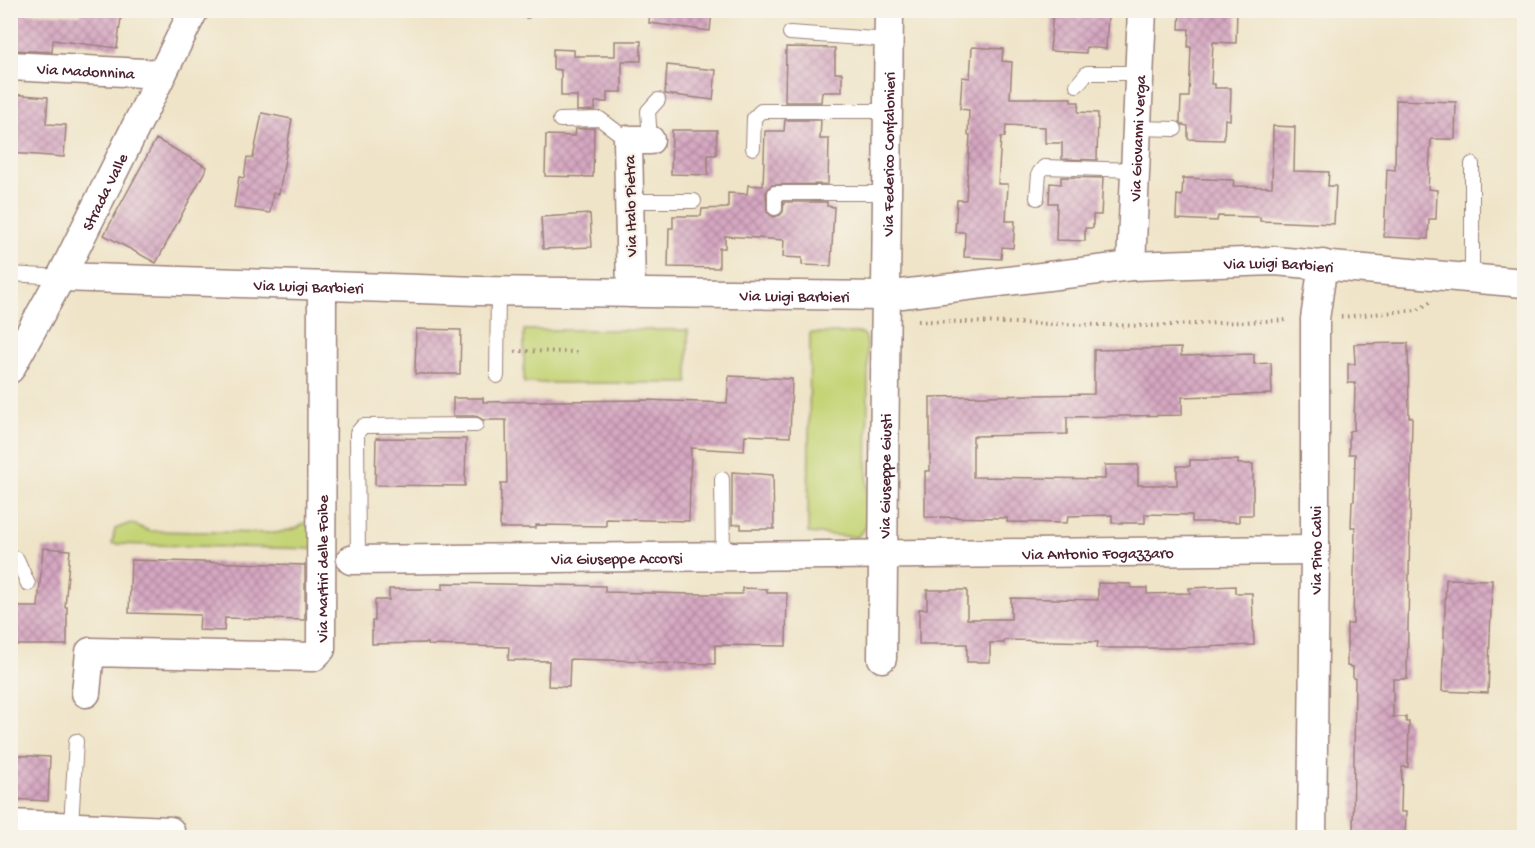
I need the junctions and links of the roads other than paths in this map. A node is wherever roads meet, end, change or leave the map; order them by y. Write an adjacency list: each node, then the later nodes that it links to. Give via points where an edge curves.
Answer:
1 (194, 10): 8 (street, Strada Valle)
2 (889, 10): 5 (street, Via Federico Confalonieri)
3 (1142, 10): 7 (street, Via Giovanni Verga)
4 (790, 33): 5 (lane)
5 (889, 40): 11 (street, Via Federico Confalonieri)
6 (10, 66): 8 (street, Via Madonnina)
7 (1139, 73): 9 (lane, via 1087,73); 13 (street, Via Giovanni Verga)
8 (162, 74): 27 (street, Strada Valle)
9 (1077, 84)
10 (658, 100): 15 (lane, via 648,111)
11 (888, 111): 16 (lane, via 761,111 753,118); 19 (street, Via Federico Confalonieri)
12 (560, 120): 15 (lane, via 600,119)
13 (1137, 128): 14 (lane); 18 (street, Via Giovanni Verga)
14 (1175, 129)
15 (639, 140): 21 (street, Via Italo Pietra)
16 (753, 148)
17 (1472, 164): 28 (lane)
18 (1135, 170): 20 (lane, via 1044,167 1039,173); 25 (street, Via Giovanni Verga)
19 (886, 193): 23 (lane, via 775,193); 33 (street, Via Federico Confalonieri)
20 (1037, 198)
21 (629, 201): 22 (lane); 32 (street, Via Italo Pietra)
22 (694, 201)
23 (775, 208)
24 (1323, 264): 25 (street, Via Luigi Barbieri, via 1275,261); 28 (street, Via Luigi Barbieri); 38 (street, Via Pino Calvi, via 1315,319)
25 (1131, 266): 33 (street, Via Luigi Barbieri)
26 (10, 274): 27 (lane)
27 (61, 277): 30 (street, Via Luigi Barbieri); 34 (street, Strada Valle)
28 (1472, 279): 29 (street, Via Luigi Barbieri)
29 (1524, 283)
30 (322, 287): 31 (street, Via Luigi Barbieri); 45 (street, Via Martiri delle Foibe, via 321,650 312,657 90,652)
31 (498, 291): 32 (street, Via Luigi Barbieri); 35 (lane)
32 (631, 293): 33 (street, Via Luigi Barbieri)
33 (885, 308): 39 (street, Via Giuseppe Giusti)
34 (10, 369)
35 (497, 376)
36 (476, 425): 42 (lane, via 363,426 357,433)
37 (722, 479): 40 (lane)
38 (1316, 550): 39 (street, Via Antonio Fogazzaro); 50 (street, Via Pino Calvi)
39 (882, 555): 40 (street, Via Giuseppe Accorsi); 44 (street, Via Giuseppe Giusti)
40 (723, 556): 42 (street, Via Giuseppe Accorsi)
41 (10, 557): 43 (lane, via 17,559)
42 (355, 560)
43 (28, 584)
44 (882, 658)
45 (86, 693)
46 (76, 741): 47 (lane)
47 (72, 826): 48 (street); 49 (street)
48 (21, 828)
49 (170, 831)
50 (1312, 837)

